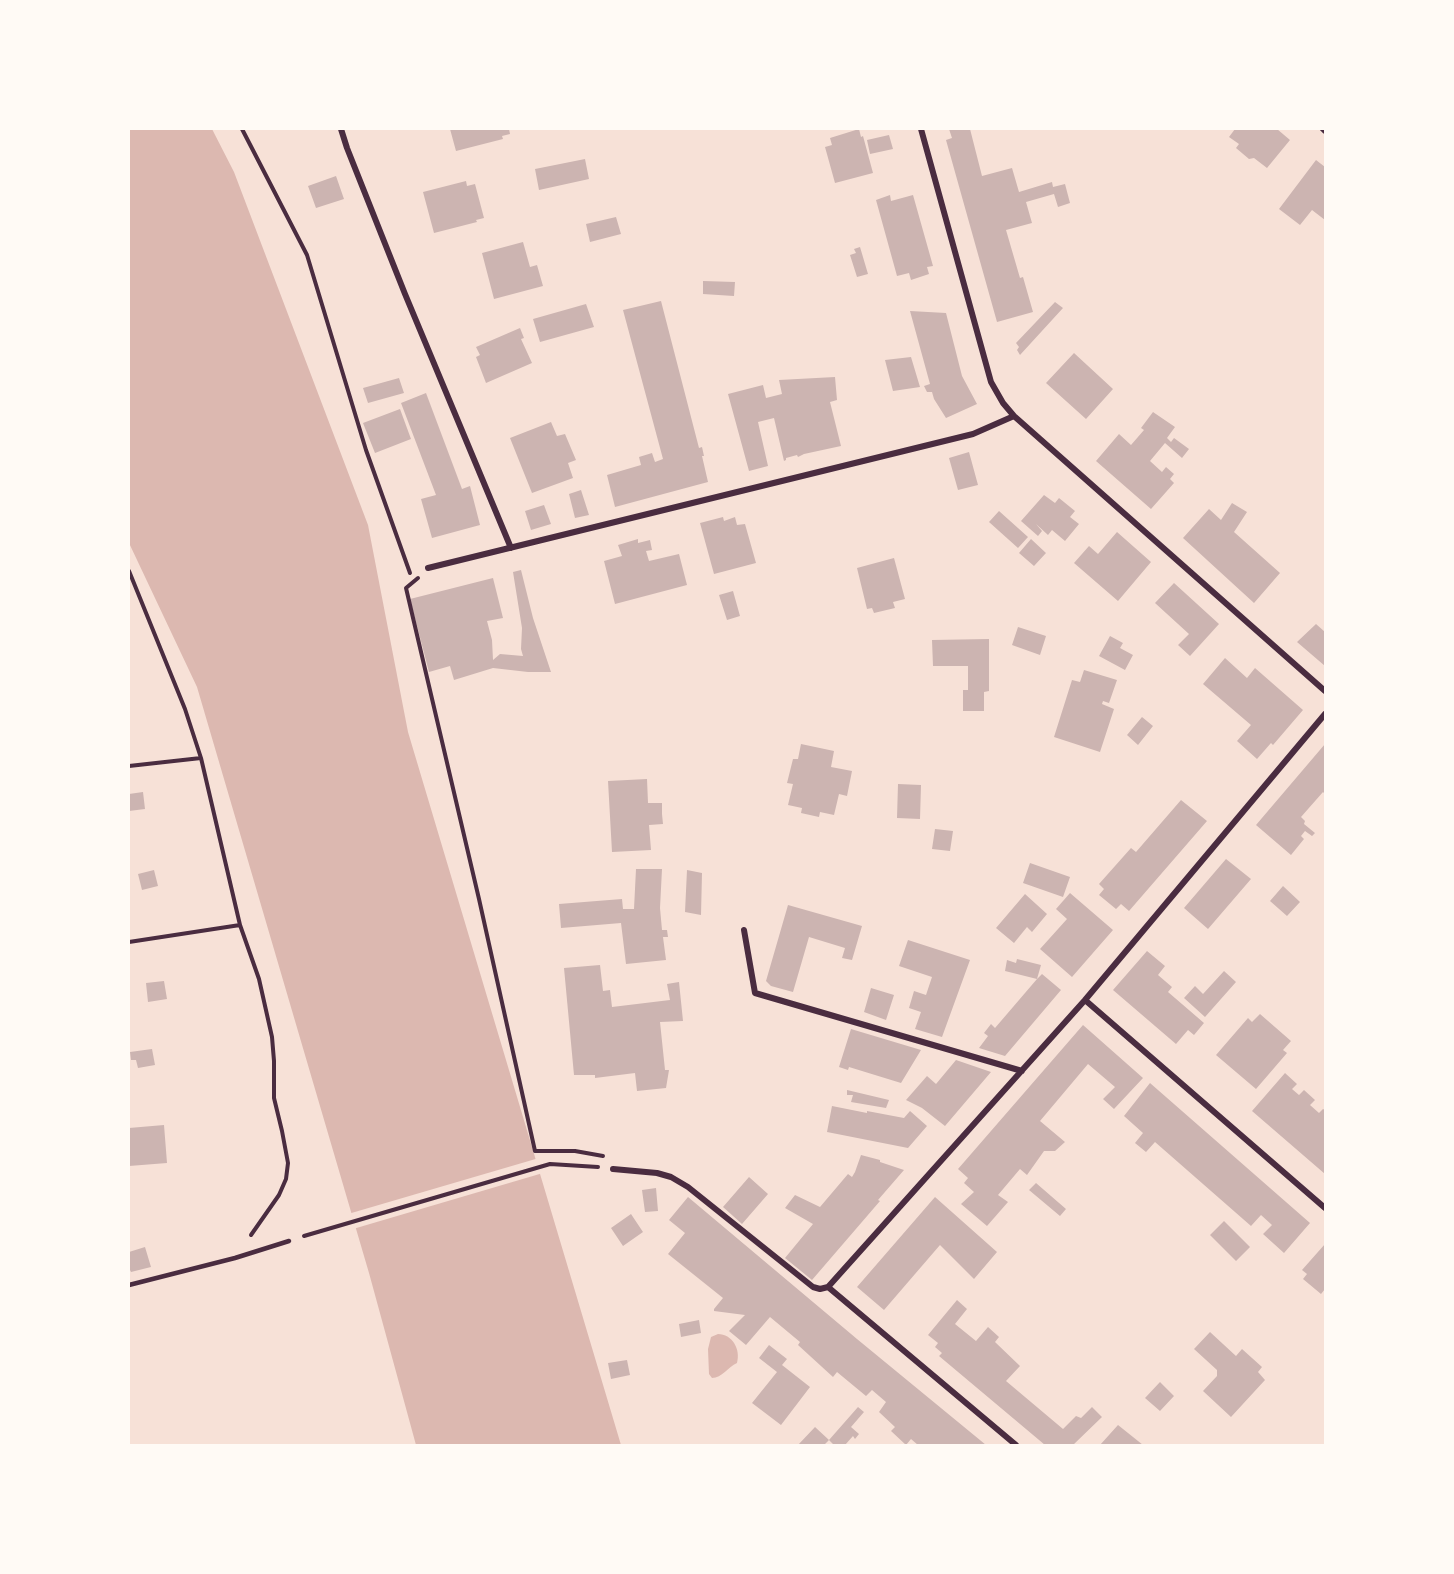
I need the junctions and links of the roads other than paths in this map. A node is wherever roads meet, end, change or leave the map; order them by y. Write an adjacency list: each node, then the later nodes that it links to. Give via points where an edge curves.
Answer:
1 (341, 129): 4 (street)
2 (921, 129): 3 (street, via 991,382)
3 (1014, 416): 4 (street, via 973,434); 6 (street)
4 (511, 548): 5 (street)
5 (428, 568)
6 (1325, 691)
7 (1325, 714): 9 (street)
8 (744, 930): 10 (street, via 755,993)
9 (1085, 1000): 10 (street); 12 (street)
10 (1022, 1071): 15 (street)
11 (613, 1169): 15 (street, via 671,1177 813,1287)
12 (1325, 1208)
13 (289, 1241): 14 (lane)
14 (129, 1285)
15 (828, 1287): 16 (street)
16 (1016, 1445)

